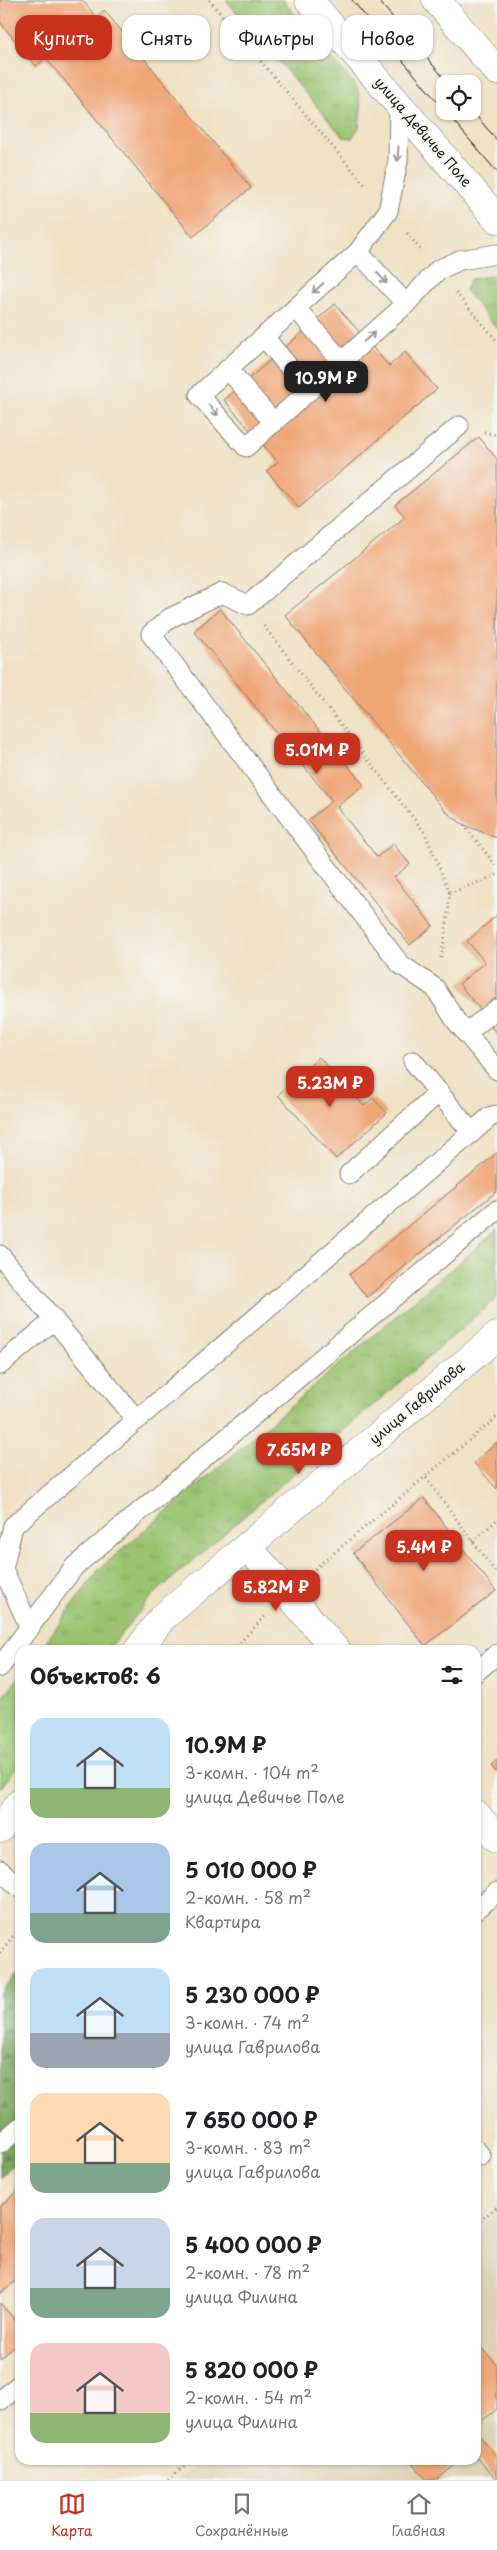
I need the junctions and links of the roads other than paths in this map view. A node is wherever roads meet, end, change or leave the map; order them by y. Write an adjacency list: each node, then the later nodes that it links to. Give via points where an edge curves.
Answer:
1 (309, 0): 4 (street, улица Девичье Поле)
2 (436, 0): 3 (street)
3 (497, 71)
4 (400, 105): 5 (street, улица Девичье Поле); 6 (lane, one-way to 6, via 398,161 388,211)
5 (497, 220)
6 (358, 252): 8 (lane, one-way to 8); 9 (lane, one-way to 9)
7 (497, 254): 8 (lane, via 460,260 438,270)
8 (406, 304): 11 (lane, one-way to 8)
9 (296, 308): 10 (lane); 11 (lane)
10 (264, 337): 12 (lane); 13 (lane)
11 (342, 362): 13 (lane)
12 (228, 369): 14 (lane); 14 (lane, one-way to 14, via 199,395 246,447)
13 (309, 391): 14 (lane)
14 (274, 423)
15 (459, 426): 17 (lane, via 248,605 222,593 170,618 151,634 400,964 435,988)
16 (497, 1009): 17 (lane)
17 (466, 1033): 19 (lane)
18 (413, 1061): 20 (lane)
19 (497, 1070)
20 (439, 1092): 22 (lane); 23 (lane)
21 (497, 1115): 22 (lane, via 491,1116)
22 (472, 1132): 29 (lane)
23 (349, 1174)
24 (497, 1210): 31 (lane, via 74,1566)
25 (0, 1255): 26 (lane)
26 (54, 1320): 28 (lane); 29 (lane)
27 (497, 1336): 30 (street, улица Гаврилова)
28 (0, 1365)
29 (137, 1420): 31 (lane, via 13,1526 3,1570)
30 (248, 1547): 33 (street, улица Гаврилова, via 162,1618); 34 (street)
31 (30, 1628): 32 (lane)
32 (17, 1645)
33 (142, 1645)
34 (332, 1645)
35 (15, 1648): 37 (lane)
36 (497, 1654): 38 (lane)
37 (0, 1668)
38 (481, 1668)
39 (15, 1810): 41 (street)
40 (481, 1820): 42 (street)
41 (0, 1829)
42 (497, 1838)
43 (0, 1870): 44 (lane)
44 (15, 1884)
45 (497, 1892): 46 (lane)
46 (481, 1906)
47 (15, 2131): 48 (lane)
48 (0, 2144)
49 (15, 2388): 50 (lane)
50 (0, 2401)

